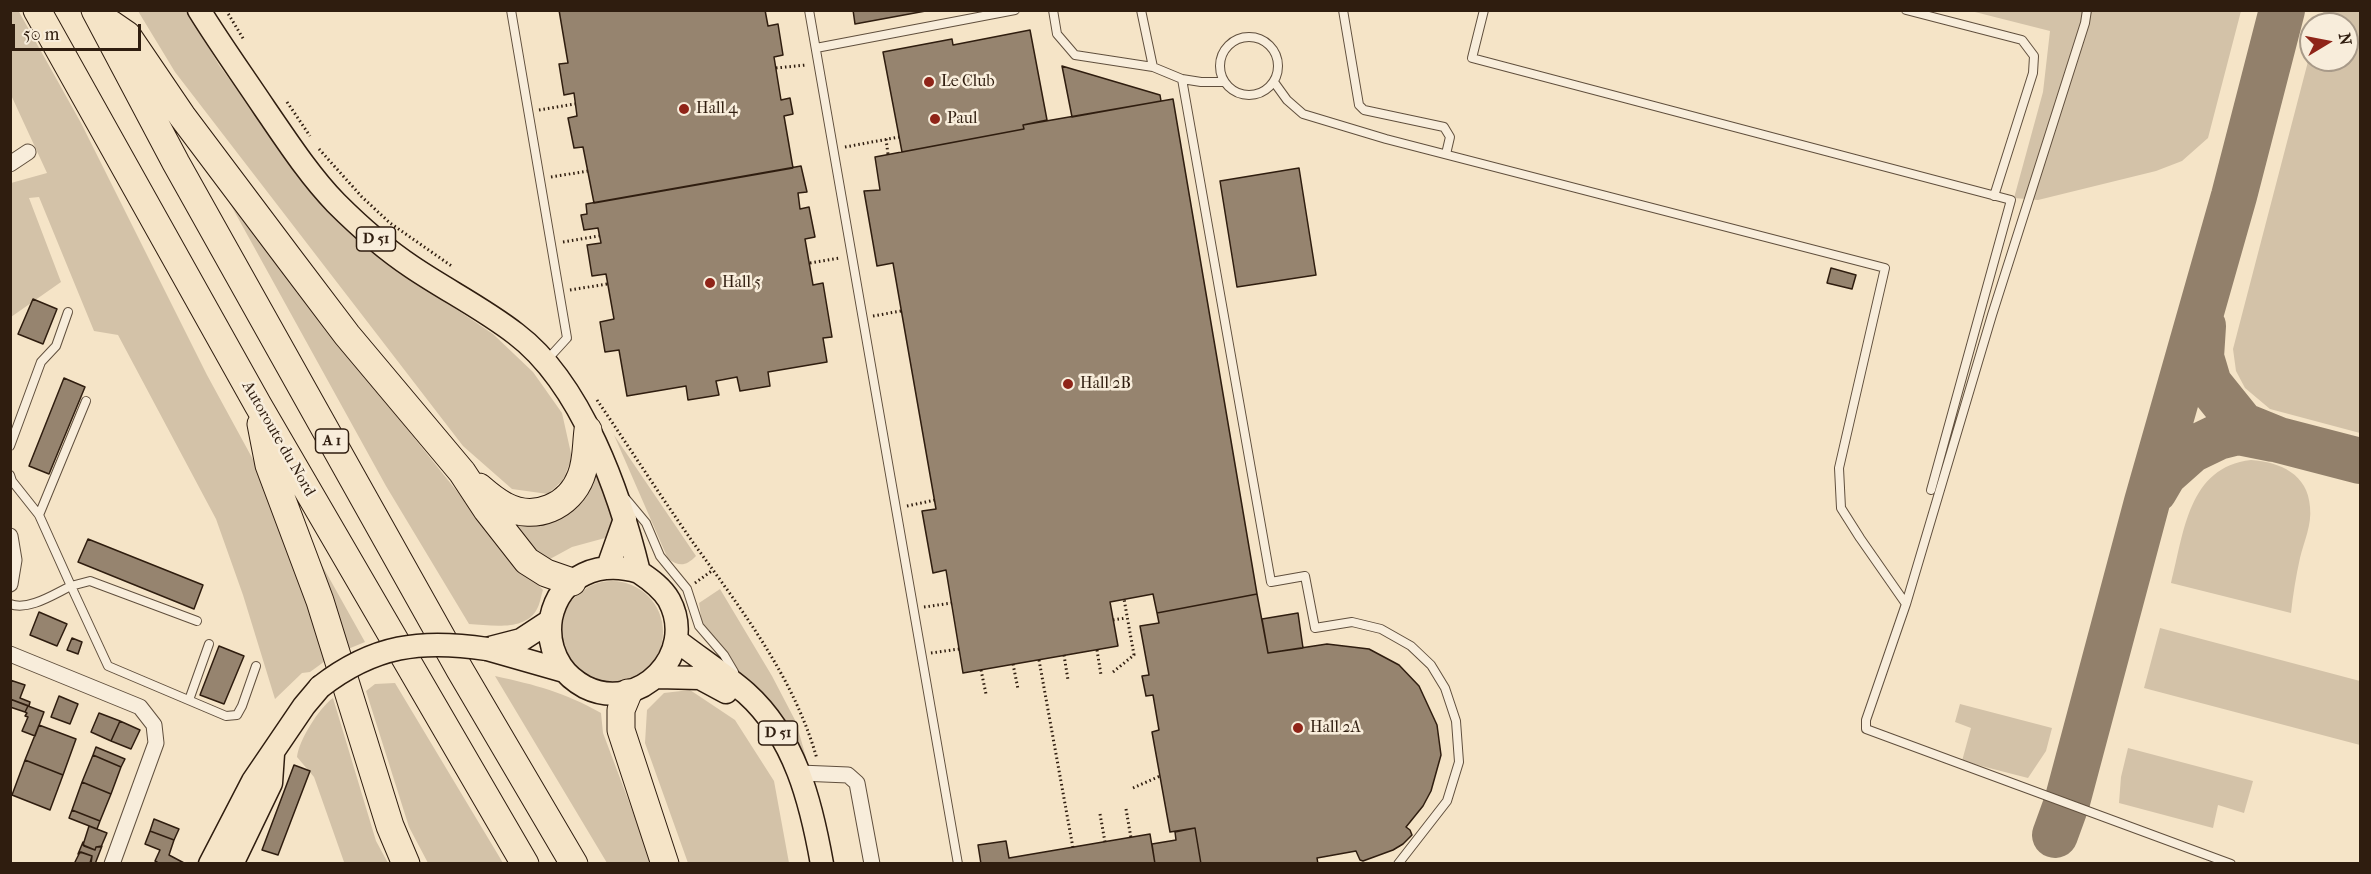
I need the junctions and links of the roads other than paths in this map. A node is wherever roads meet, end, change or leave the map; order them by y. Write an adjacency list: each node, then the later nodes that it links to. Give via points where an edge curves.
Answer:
1 (37, 10): 25 (highway, Autoroute du Nord)
2 (199, 10): 23 (main road, D 51, via 291,147 336,202 391,251 516,334)
3 (511, 10): 23 (lane, via 567,338)
4 (809, 10): 13 (lane)
5 (1015, 10): 13 (lane)
6 (1053, 10): 14 (lane, via 1057,34 1075,55)
7 (1141, 10): 14 (lane)
8 (1342, 10): 19 (lane, via 1359,105 1364,110 1444,128 1450,137)
9 (1484, 10): 21 (lane, via 1472,58)
10 (1906, 10): 21 (lane, via 2022,40 2034,56)
11 (2087, 10): 41 (lane)
12 (96, 12): 28 (highway, via 127,35 182,116 346,335); 61 (highway, A 1, via 449,651)
13 (816, 48): 66 (lane)
14 (1153, 67): 15 (lane)
15 (1182, 78): 16 (lane); 67 (lane, via 1271,582 1305,576 1315,628 1352,621 1382,629 1411,646 1431,665 1445,688 1456,721 1459,762 1447,801)
16 (1224, 82): 17 (lane, via 1235,92 1252,96); 17 (lane, via 1219,67 1223,51 1235,40 1251,37 1267,43 1276,56)
17 (1274, 82): 19 (lane, via 1303,114)
18 (28, 152): 20 (street)
19 (1446, 154): 41 (lane, via 1885,268 1839,468 1841,508)
20 (10, 164)
21 (1994, 196): 31 (lane, via 2011,200)
22 (68, 312): 27 (lane, via 56,346 41,362)
23 (545, 362): 26 (main road, D 51, via 567,391)
24 (86, 401): 32 (lane)
25 (258, 405): 59 (highway, via 269,465 320,601 390,826); 60 (highway, Autoroute du Nord)
26 (588, 430): 28 (highway, via 578,483 564,500 546,510 526,512 506,507); 30 (main road, D 51)
27 (10, 446)
28 (462, 472): 37 (highway, via 527,561)
29 (10, 476): 32 (lane)
30 (611, 483): 33 (main road, D 51); 52 (lane, via 646,522 660,556 687,589 699,626 724,655)
31 (1931, 490)
32 (39, 515): 39 (lane)
33 (625, 519): 35 (main road); 36 (main road, D 51)
34 (10, 536): 38 (street, via 14,560)
35 (608, 567): 36 (main road); 37 (main road)
36 (639, 572): 44 (main road, via 657,584 669,600 676,620)
37 (572, 582): 43 (main road, via 558,600)
38 (10, 584)
39 (71, 586): 40 (lane, via 29,605); 42 (lane, via 90,581); 53 (lane, via 108,666)
40 (10, 604)
41 (1906, 604): 68 (lane, via 1866,729)
42 (197, 621)
43 (550, 621): 46 (main road, via 521,640); 49 (main road, via 550,639)
44 (676, 640): 50 (main road); 52 (main road, D 51)
45 (209, 644): 53 (lane)
46 (488, 649): 49 (main road); 54 (main road, bridge, via 450,643 407,646 357,663 320,687)
47 (10, 654): 56 (street, via 140,707 154,725 156,743)
48 (256, 666): 53 (lane, via 237,715 226,716)
49 (564, 671): 51 (main road, via 593,691)
50 (657, 677): 51 (main road); 63 (main road, D 51, via 700,678 726,692 753,721 783,769 798,810)
51 (628, 693): 62 (highway, via 621,710 621,730)
52 (747, 694): 55 (main road, D 51, via 770,720)
53 (189, 700)
54 (273, 754): 57 (main road, via 253,781); 58 (main road, via 271,783)
55 (800, 773): 64 (main road, D 51); 65 (street, via 848,775 856,783)
56 (112, 864)
57 (210, 864)
58 (232, 864)
59 (406, 864)
60 (525, 864)
61 (574, 864)
62 (665, 864)
63 (806, 864)
64 (822, 864)
65 (872, 864)
66 (958, 864)
67 (1398, 864)
68 (2231, 864)

